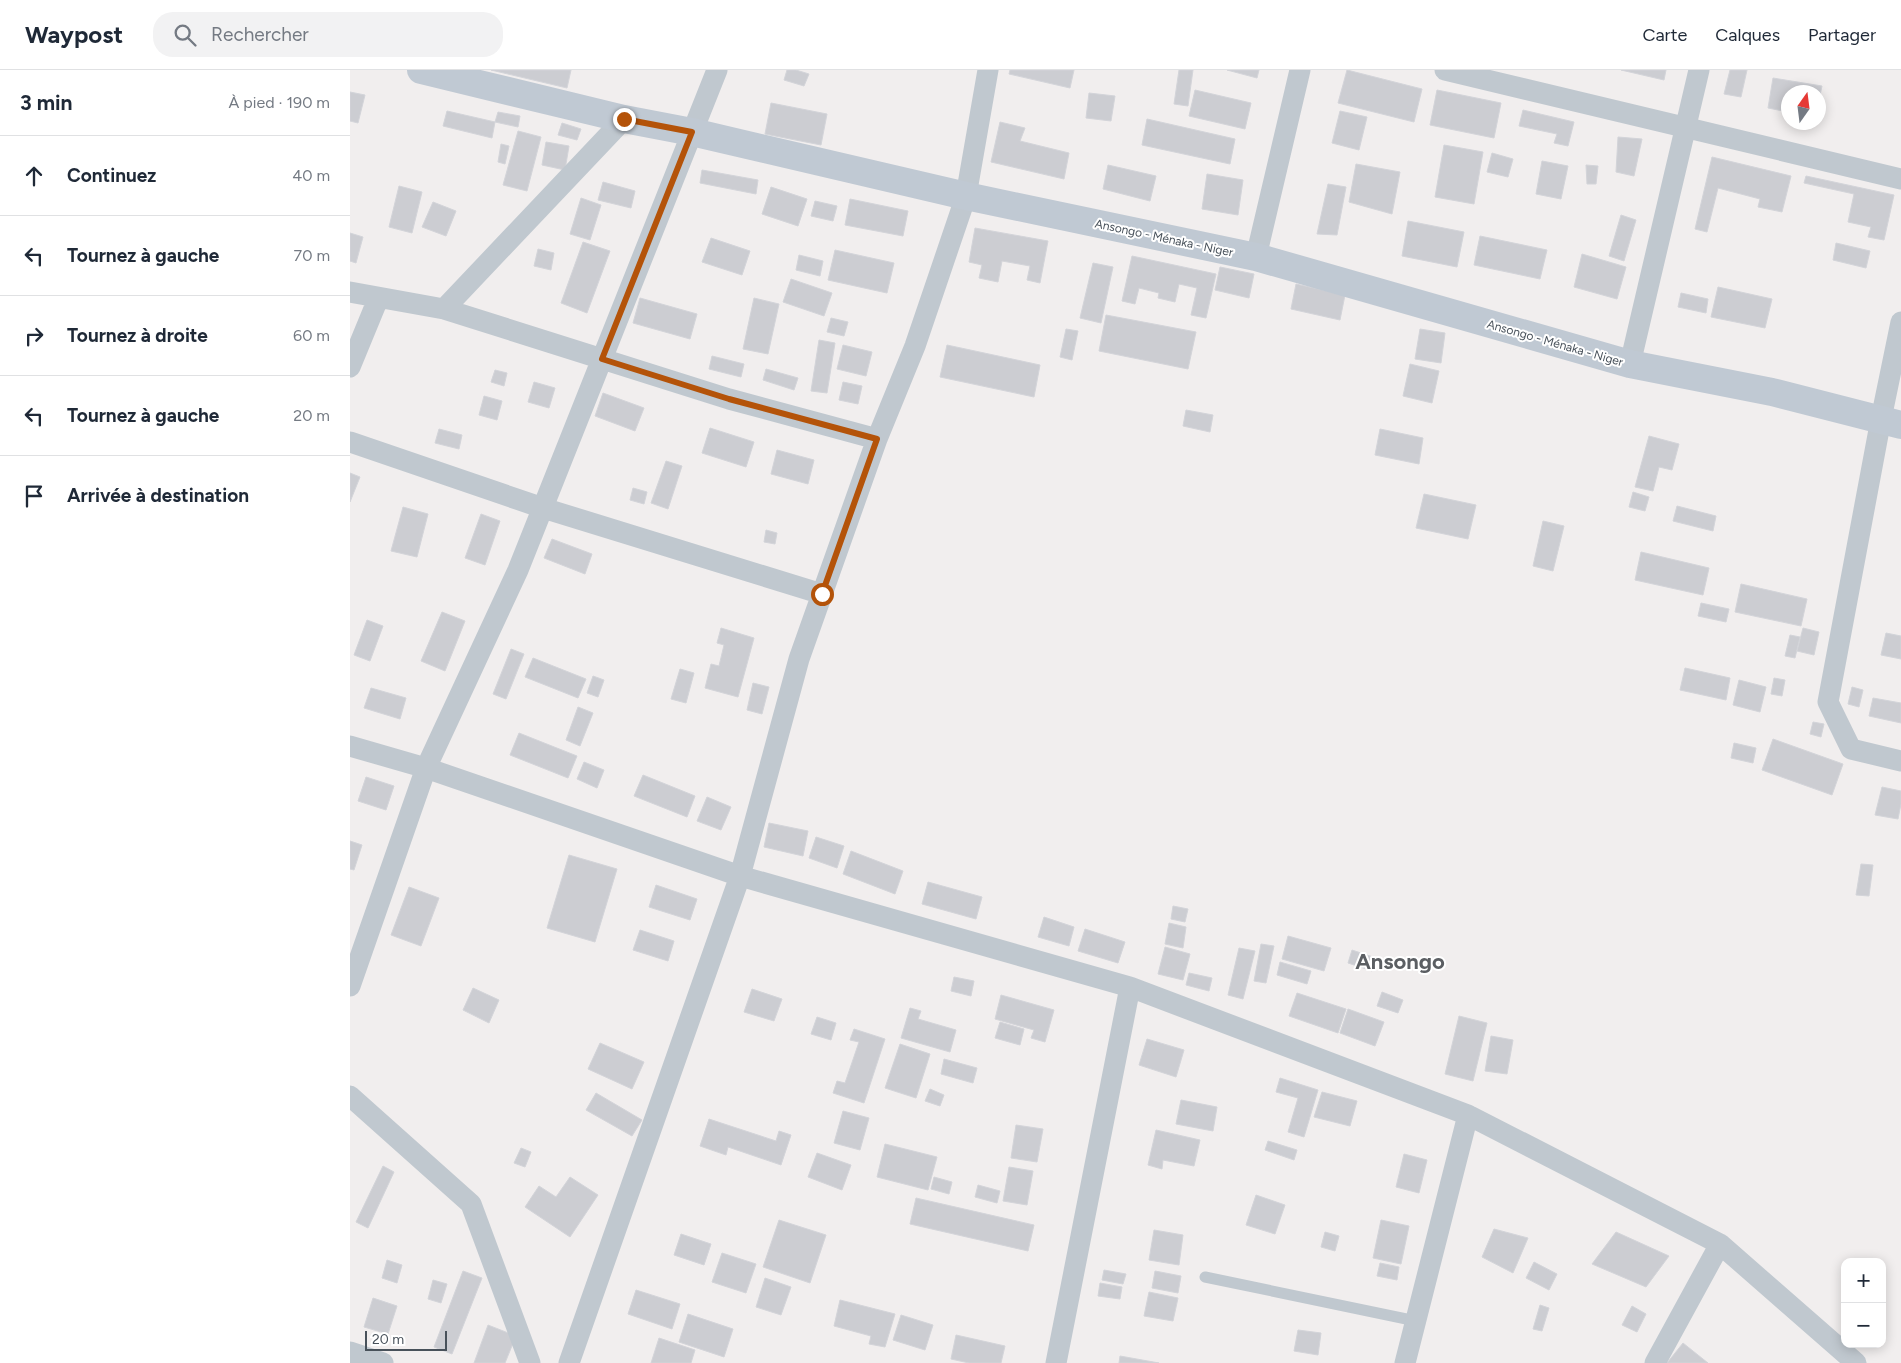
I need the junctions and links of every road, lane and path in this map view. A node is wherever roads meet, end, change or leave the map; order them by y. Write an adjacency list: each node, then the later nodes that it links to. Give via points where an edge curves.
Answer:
1 (421, 70): 7 (main road, Ansongo - Ménaka - Niger)
2 (717, 70): 9 (street)
3 (988, 70): 11 (street)
4 (1300, 70): 12 (street)
5 (1445, 70): 8 (street)
6 (1700, 70): 8 (street)
7 (624, 119): 9 (main road, Ansongo - Ménaka - Niger); 15 (street)
8 (1686, 128): 10 (street); 18 (street)
9 (692, 132): 11 (main road, Ansongo - Ménaka - Niger); 17 (street)
10 (1901, 178)
11 (966, 196): 12 (main road, Ansongo - Ménaka - Niger); 21 (street, via 915,346)
12 (1256, 257): 18 (main road, Ansongo - Ménaka - Niger)
13 (350, 292): 14 (street)
14 (378, 298): 15 (street); 19 (street)
15 (444, 309): 17 (street)
16 (1901, 322): 20 (street)
17 (602, 359): 21 (street, via 729,399); 23 (street)
18 (1630, 364): 20 (main road, Ansongo - Ménaka - Niger, via 1772,392)
19 (350, 367)
20 (1891, 422): 26 (street, via 1828,702 1851,749)
21 (877, 439): 24 (street)
22 (350, 442): 23 (street)
23 (544, 508): 24 (street); 27 (street)
24 (822, 594): 28 (street, via 799,659)
25 (350, 746): 27 (street)
26 (1901, 761)
27 (426, 768): 28 (street); 29 (street)
28 (740, 876): 30 (street); 39 (street)
29 (350, 986)
30 (1130, 987): 32 (street); 40 (street)
31 (350, 1096): 38 (street, via 471,1204)
32 (1468, 1114): 33 (street); 35 (street)
33 (1720, 1244): 42 (street); 43 (street)
34 (1205, 1277): 35 (lane)
35 (1416, 1321): 41 (street)
36 (350, 1352): 37 (street)
37 (382, 1363)
38 (530, 1363)
39 (569, 1363)
40 (1056, 1363)
41 (1405, 1363)
42 (1655, 1363)
43 (1856, 1363)

